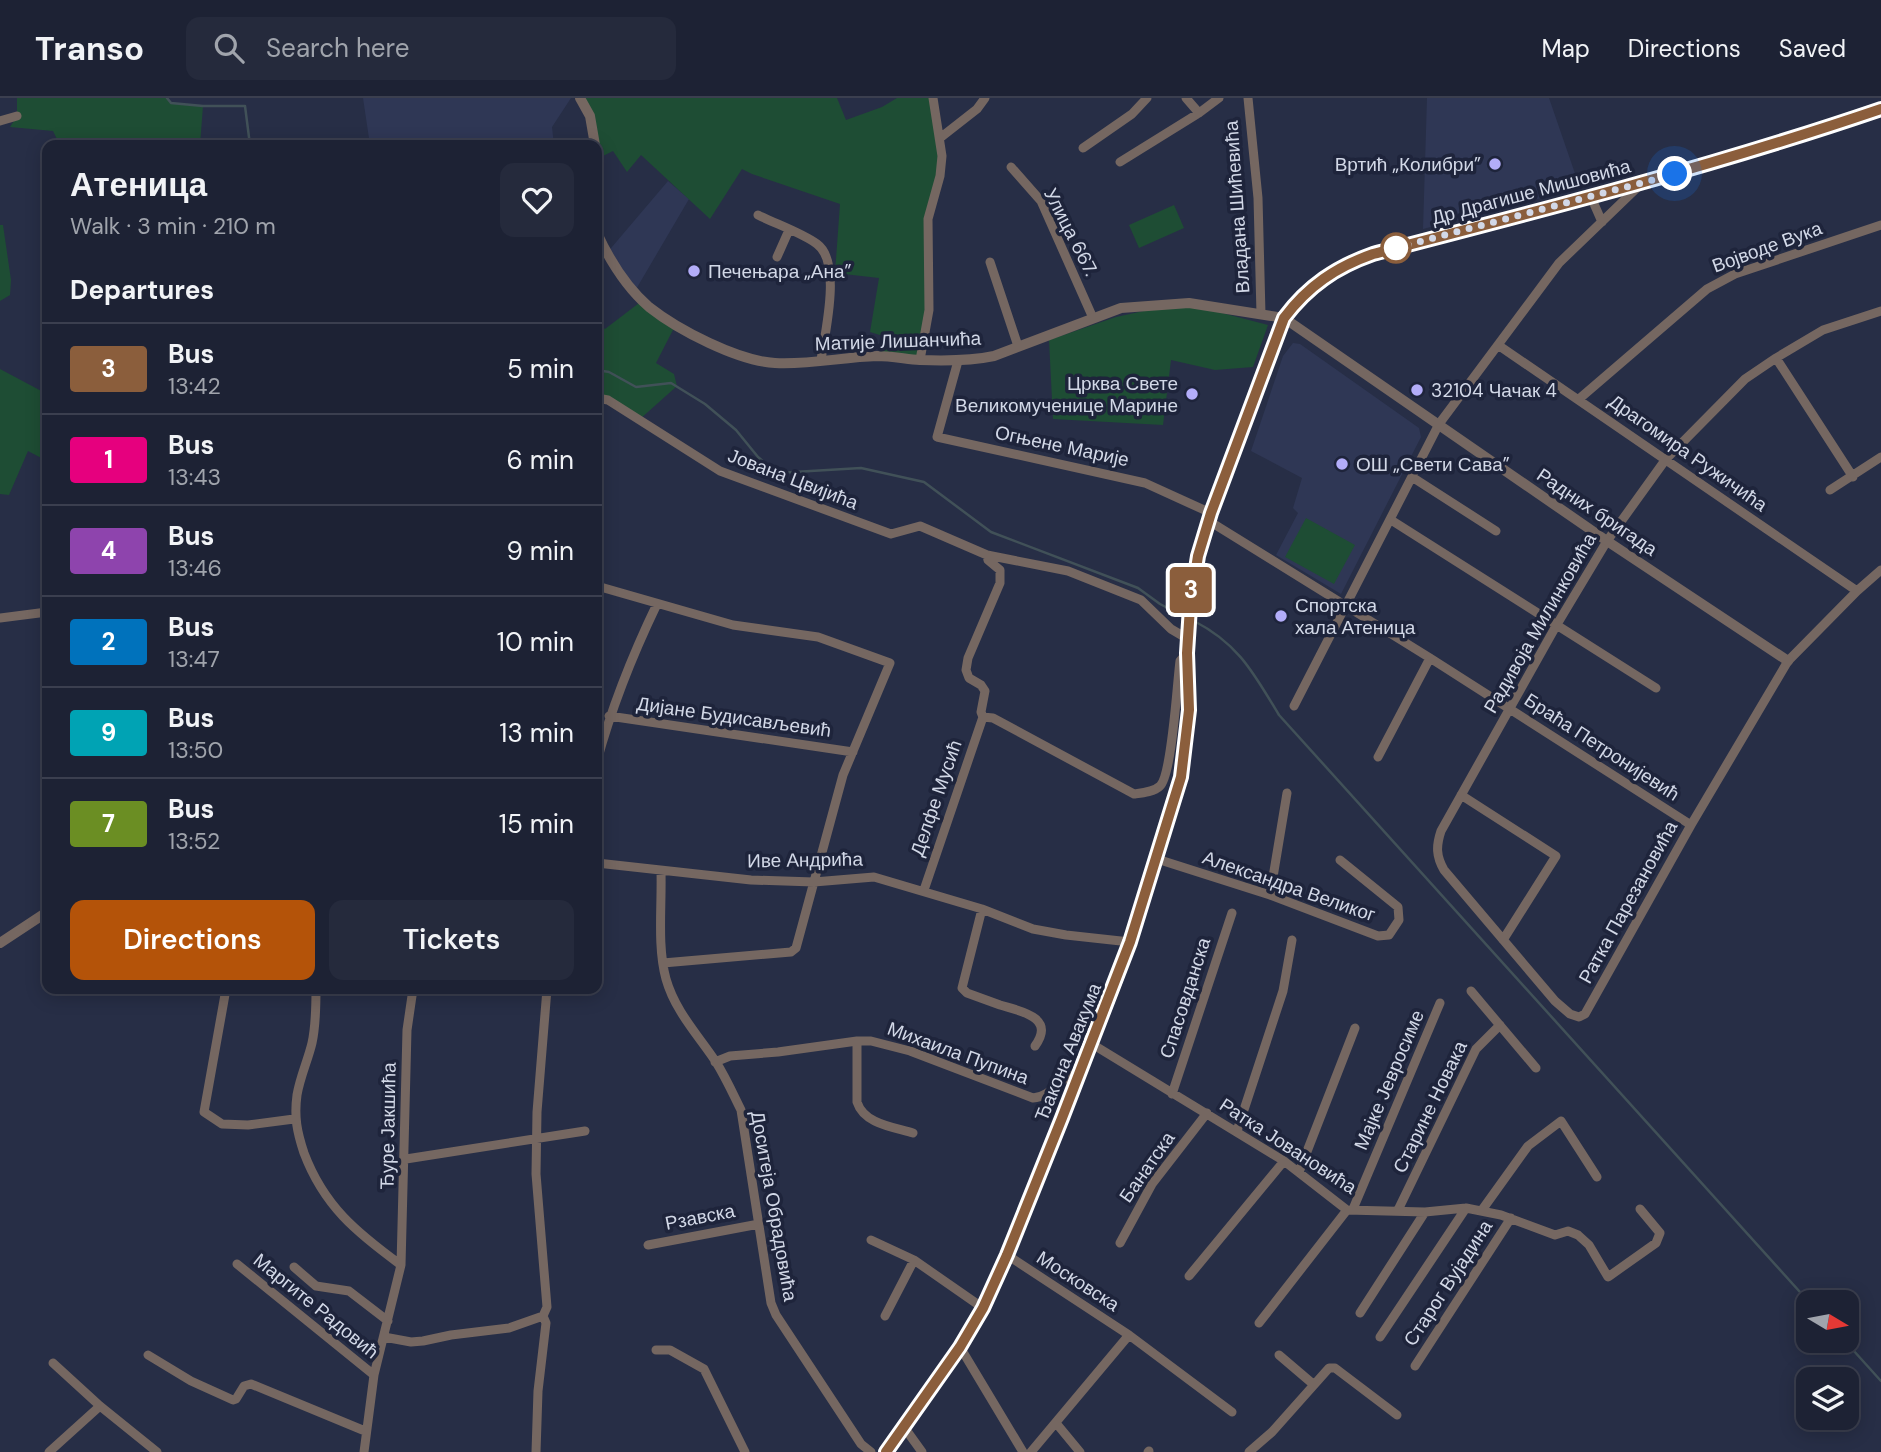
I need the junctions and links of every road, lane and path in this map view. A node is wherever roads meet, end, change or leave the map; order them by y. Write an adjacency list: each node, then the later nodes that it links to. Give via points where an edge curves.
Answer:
1 (580, 98): 13 (street, via 590,116)
2 (933, 98): 12 (street)
3 (985, 98): 12 (street)
4 (1147, 98): 14 (street)
5 (1186, 98): 9 (street)
6 (1219, 98): 9 (street)
7 (1248, 98): 27 (street, Владана Шићевића, via 1258,198)
8 (1881, 108): 17 (main road, Др Драгише Мишовића)
9 (1199, 113): 15 (street)
10 (18, 116): 11 (street)
11 (0, 121)
12 (940, 138): 34 (street, via 940,176 928,219 929,310)
13 (594, 140)
14 (1083, 148)
15 (1120, 162)
16 (1011, 167): 28 (street, Улица 667., via 1041,201)
17 (1643, 183): 18 (main road, Др Драгише Мишовића); 20 (street)
18 (1591, 197): 20 (street); 29 (main road, Др Драгише Мишовића, via 1359,259 1318,282)
19 (758, 215): 22 (street)
20 (1602, 222): 30 (street, via 1559,263)
21 (1881, 225): 37 (street, Војводе Вука, via 1735,274 1707,289)
22 (789, 230): 24 (street); 33 (street, via 821,248 832,278)
23 (602, 245): 33 (street, Матије Лишанчића, via 648,306 676,324 758,360)
24 (777, 257)
25 (990, 262): 31 (street)
26 (1881, 312): 32 (street, Радивоја Милинковића, via 1824,330)
27 (1261, 314): 28 (street, Матије Лишанчића, via 1179,303 1121,308); 29 (street, Матије Лишанчића)
28 (1093, 318): 31 (street, Матије Лишанчића)
29 (1284, 318): 38 (street, Радних бригада); 44 (main road, Др Драгише Мишовића)
30 (1498, 345): 37 (street, Драгомира Ружичића); 38 (street)
31 (1018, 346): 35 (street, Матије Лишанчића, via 994,356)
32 (1776, 358): 40 (street, Радивоја Милинковића, via 1745,379); 42 (street)
33 (821, 360): 34 (street, Матије Лишанчића, via 880,356)
34 (920, 360): 35 (street, Матије Лишанчића)
35 (958, 361): 44 (street, Огњене Марије, via 937,437 1145,483)
36 (602, 399): 48 (street, Јована Цвијића, via 720,471 891,534 920,526)
37 (1579, 399): 40 (street, Драгомира Ружичића)
38 (1439, 425): 41 (street); 47 (street, Радних бригада)
39 (1881, 457): 42 (street)
40 (1666, 459): 47 (street, Радивоја Милинковића); 51 (street, Драгомира Ружичића)
41 (1412, 477): 45 (street); 46 (street)
42 (1853, 477): 43 (street)
43 (1830, 490)
44 (1210, 517): 53 (street, Браћа Петронијевић); 57 (main road, Др Драгише Мишовића, via 1196,565)
45 (1391, 520): 53 (street); 56 (street)
46 (1496, 531)
47 (1607, 541): 56 (street, Радивоја Милинковића); 60 (street, Радних бригада)
48 (987, 555): 57 (street, Јована Цвијића, via 1068,571 1141,600 1171,629); 65 (street, via 1000,570 1000,583 966,670 985,691)
49 (1881, 569): 51 (street, Ратка Парезановића)
50 (602, 588): 52 (street)
51 (1857, 591): 60 (street, Ратка Парезановића)
52 (657, 604): 64 (street); 67 (street, via 733,625 818,636 890,663)
53 (1345, 606): 59 (street, Браћа Петронијевић); 62 (street)
54 (42, 613): 55 (street)
55 (0, 618)
56 (1556, 626): 61 (street); 63 (street, Радивоја Милинковића)
57 (1188, 636): 58 (main road, Ђакона Авакума)
58 (1187, 653): 65 (street, via 1180,661 1166,775 1158,789 1134,794 993,718); 72 (main road, Ђакона Авакума, via 1187,739)
59 (1430, 658): 63 (street, Браћа Петронијевић); 68 (street)
60 (1788, 661): 71 (street, Ратка Парезановића)
61 (1656, 688)
62 (1294, 706)
63 (1510, 709): 70 (street, Радивоја Милинковића); 71 (street, Браћа Петронијевић)
64 (609, 716): 66 (street); 67 (street, Дијане Будисављевић)
65 (983, 717): 77 (street, Делфе Мусић)
66 (602, 742)
67 (853, 752): 76 (street)
68 (1378, 757)
69 (1287, 793): 78 (street)
70 (1461, 795): 83 (street, Радивоја Милинковића, via 1437,842 1438,860); 83 (street, via 1556,856)
71 (1691, 825): 93 (street, Ратка Парезановића, via 1585,1014)
72 (1157, 859): 78 (street, Александра Великог); 84 (main road, Ђакона Авакума)
73 (1340, 860): 78 (street, Александра Великог, via 1398,907 1399,920 1389,934 1378,936)
74 (602, 864): 75 (street, Иве Андрића)
75 (661, 872): 76 (street, Иве Андрића); 86 (street, Доситеја Обрадовића)
76 (814, 882): 77 (street, Иве Андрића, via 874,877); 86 (street, via 796,948 791,952)
77 (924, 891): 79 (street, Иве Андрића)
78 (1270, 895)
79 (982, 909): 84 (street, Иве Андрића, via 1033,929); 98 (street, via 962,988 1032,1015 1041,1029)
80 (1231, 913): 102 (street, Спасовданска)
81 (42, 915): 85 (street)
82 (1292, 940): 106 (street, via 1283,991)
83 (1503, 940): 93 (street, Радивоја Милинковића, via 1555,1001)
84 (1130, 942): 97 (main road, Ђакона Авакума)
85 (0, 943)
86 (663, 963): 99 (street, Доситеја Обрадовића, via 679,1011)
87 (1471, 991): 94 (street)
88 (225, 994): 104 (street, via 204,1112 222,1124)
89 (316, 994): 104 (street, via 312,1042)
90 (412, 994): 109 (street, Ђуре Јакшића, via 407,1030)
91 (547, 994): 108 (street)
92 (1440, 1003): 113 (street, Мајке Јевросиме)
93 (1579, 1017)
94 (1500, 1025): 100 (street); 116 (street, Старине Новака, via 1476,1049)
95 (1355, 1028): 111 (street)
96 (857, 1041): 99 (street, Михаила Пупина, via 730,1056); 101 (street, Михаила Пупина, via 910,1051 1033,1098 1046,1095 1067,1076); 107 (street, Михаила Пупина, via 860,1111 870,1119)
97 (1091, 1044): 101 (main road, Ђакона Авакума); 102 (street, Ратка Јовановића)
98 (1035, 1046)
99 (715, 1062): 120 (street, Доситеја Обрадовића, via 741,1110)
100 (1536, 1068)
101 (1080, 1074): 124 (main road, Ђакона Авакума)
102 (1172, 1094): 103 (street, Ратка Јовановића)
103 (1207, 1113): 106 (street, Ратка Јовановића); 122 (street, Банатска, via 1152,1184)
104 (294, 1119): 127 (street, via 322,1193 368,1241)
105 (585, 1131): 108 (street)
106 (1237, 1131): 110 (street, Ратка Јовановића)
107 (913, 1133)
108 (537, 1139): 109 (street); 132 (street, via 547,1307)
109 (405, 1159): 127 (street, Ђуре Јакшића)
110 (1284, 1161): 111 (street, Ратка Јовановића); 129 (street)
111 (1299, 1172): 113 (street, Ратка Јовановића)
112 (1597, 1177): 117 (street, via 1561,1121 1528,1146)
113 (1350, 1209): 116 (street, Ратка Јовановића); 135 (street, Мајке Јевросиме)
114 (1466, 1209): 117 (street, Ратка Јовановића); 118 (street, Ратка Јовановића); 138 (street)
115 (1640, 1209): 119 (street, Ратка Јовановића, via 1660,1237 1608,1277 1578,1235 1567,1231 1555,1235)
116 (1398, 1210): 118 (street, Ратка Јовановића)
117 (1482, 1210): 119 (street, Ратка Јовановића)
118 (1425, 1212): 131 (street)
119 (1511, 1219): 144 (street, Старог Вујадина)
120 (759, 1224): 123 (street, Рзавска); 158 (street, Доситеја Обрадовића, via 776,1315 861,1444)
121 (871, 1240): 125 (street)
122 (1120, 1243)
123 (648, 1245)
124 (1007, 1255): 130 (main road, Ђакона Авакума); 136 (street, Московска)
125 (914, 1261): 130 (street); 133 (street)
126 (237, 1264): 145 (street, Маргите Радовић)
127 (401, 1265): 134 (street, Маргите Радовић)
128 (294, 1267): 134 (street, Маргите Радовић, via 316,1286 349,1291)
129 (1189, 1276)
130 (983, 1308): 139 (main road, Ђакона Авакума)
131 (1360, 1313)
132 (543, 1316): 137 (street, via 509,1328 423,1341); 156 (street)
133 (885, 1316)
134 (388, 1321): 137 (street, Маргите Радовић)
135 (1259, 1323)
136 (1129, 1335): 148 (street, Московска); 150 (street)
137 (384, 1337): 145 (street, Маргите Радовић)
138 (1380, 1337)
139 (960, 1347): 151 (main road, Ђакона Авакума); 161 (street)
140 (656, 1350): 157 (street, via 670,1350 704,1369)
141 (148, 1355): 152 (street, via 233,1400 251,1384)
142 (1279, 1355): 146 (street)
143 (53, 1363): 147 (street)
144 (1415, 1366)
145 (374, 1375): 152 (street, Маргите Радовић)
146 (1314, 1384): 149 (street, via 1329,1368 1335,1368); 164 (street)
147 (100, 1406): 153 (street); 154 (street)
148 (1232, 1412)
149 (1397, 1415)
150 (1056, 1423): 162 (street); 163 (street)
151 (904, 1427): 159 (main road, Ђакона Авакума); 160 (street)
152 (365, 1432): 155 (street, Маргите Радовић)
153 (48, 1452)
154 (157, 1452)
155 (364, 1452)
156 (536, 1452)
157 (745, 1452)
158 (871, 1452)
159 (886, 1452)
160 (922, 1452)
161 (1023, 1452)
162 (1031, 1452)
163 (1080, 1452)
164 (1249, 1452)

